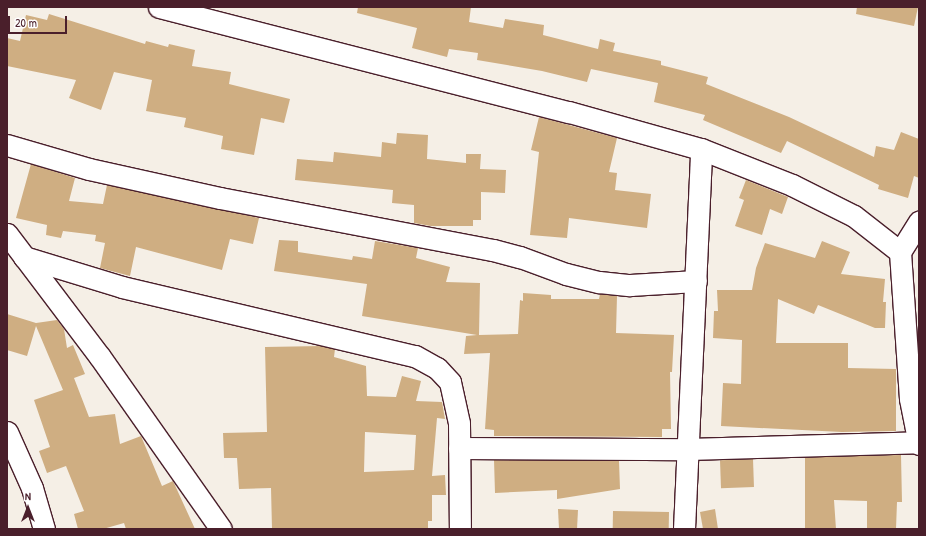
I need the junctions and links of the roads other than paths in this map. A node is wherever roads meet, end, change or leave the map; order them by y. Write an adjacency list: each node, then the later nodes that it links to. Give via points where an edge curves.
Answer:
1 (159, 7): 3 (street, via 569,112)
2 (7, 145): 8 (street, via 89,169 220,198 493,250 599,282 630,286)
3 (701, 149): 6 (street, via 792,185 854,216); 8 (street)
4 (919, 222): 6 (street)
5 (7, 234): 7 (street)
6 (900, 252): 10 (street, via 910,399)
7 (24, 257): 11 (street, via 122,287 415,356 437,368 450,382 458,423); 14 (street, via 100,357)
8 (696, 281): 12 (street)
9 (7, 432): 13 (street, via 32,488)
10 (919, 443): 12 (street)
11 (459, 448): 12 (street); 15 (street)
12 (688, 449): 16 (street)
13 (44, 529)
14 (221, 529)
15 (460, 529)
16 (684, 529)

